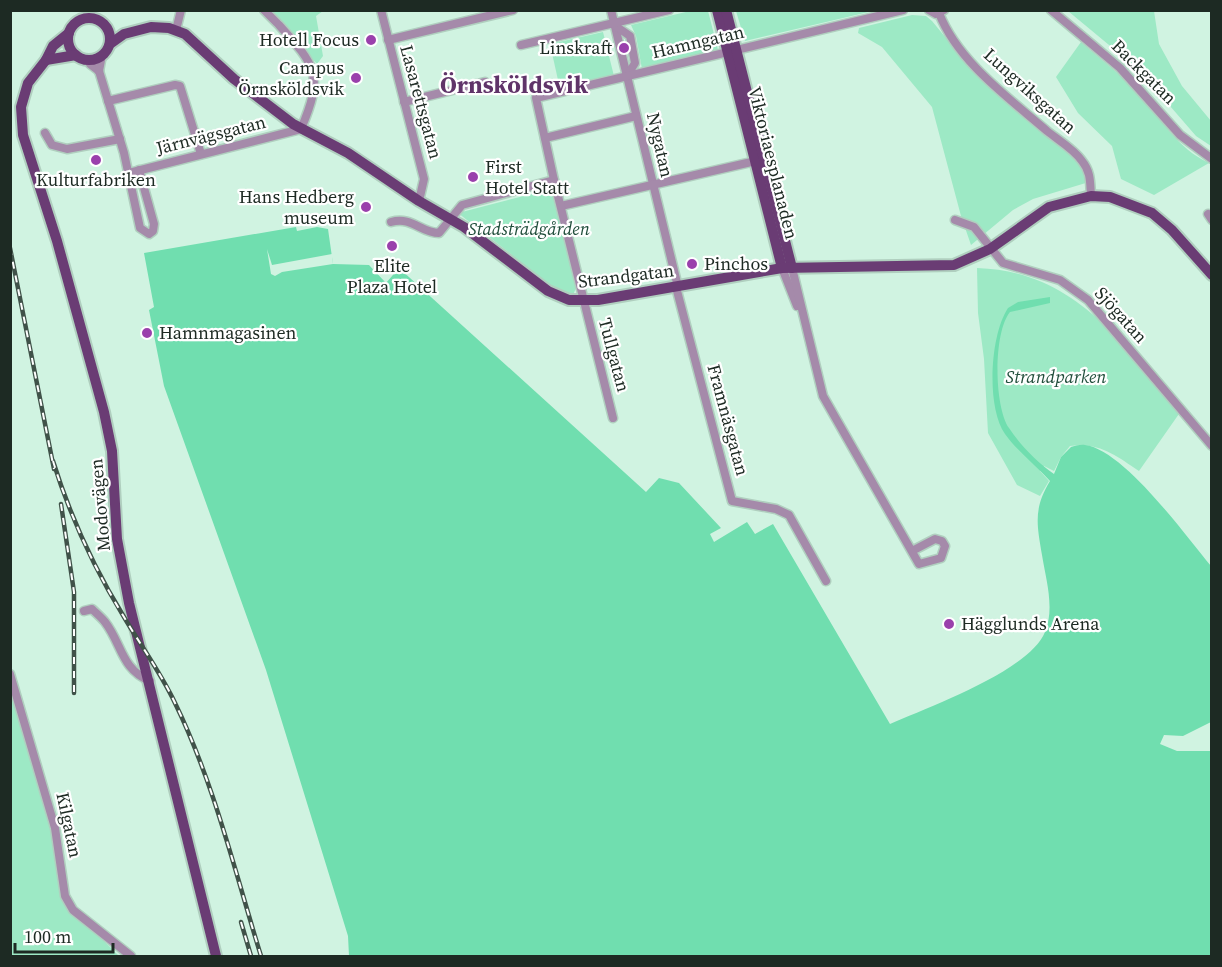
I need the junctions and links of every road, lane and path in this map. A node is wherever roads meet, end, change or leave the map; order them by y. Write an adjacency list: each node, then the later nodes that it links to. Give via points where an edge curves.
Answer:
1 (74, 10): 17 (main road)
2 (181, 10): 18 (street)
3 (264, 10): 35 (street, via 309,60 314,75)
4 (381, 10): 20 (street, Lasarettsgatan)
5 (513, 10): 20 (street)
6 (611, 10): 16 (street)
7 (669, 10): 16 (street)
8 (717, 10): 23 (main road, Viktoriaesplanaden)
9 (726, 10): 23 (main road, Viktoriaesplanaden)
10 (903, 10): 23 (street, Hamngatan)
11 (929, 10): 13 (street)
12 (1051, 10): 40 (street, Backgatan, via 1120,68 1180,135)
13 (941, 12): 46 (street, Lungviksgatan, via 946,32 970,59 1081,159 1090,174)
14 (91, 14): 15 (main road); 17 (main road)
15 (105, 25): 19 (main road); 21 (main road)
16 (614, 25): 22 (street); 29 (street, via 630,36 635,63)
17 (71, 29): 24 (main road, via 70,45); 27 (main road, Modovägen, via 53,46)
18 (176, 30): 19 (main road, via 151,27); 35 (main road, Strandgatan, via 193,39 234,79)
19 (124, 34): 21 (main road)
20 (388, 40): 33 (street, Lasarettsgatan)
21 (110, 44): 25 (main road)
22 (521, 45)
23 (733, 51): 29 (street, Hamngatan); 41 (main road, Viktoriaesplanaden)
24 (76, 55): 26 (main road); 27 (main road)
25 (102, 55): 26 (main road); 28 (street)
26 (88, 59): 28 (street)
27 (46, 60): 63 (main road, Modovägen, via 23,96 23,135 104,412 112,452 117,539)
28 (99, 71): 32 (street)
29 (627, 76): 31 (street, Hamngatan); 34 (street, Nygatan)
30 (485, 82): 33 (street)
31 (536, 98): 37 (street, Tullgatan)
32 (108, 101): 38 (street); 39 (street, via 180,86)
33 (404, 102): 47 (street, Lasarettsgatan, via 424,179)
34 (636, 116): 37 (street); 45 (street, Nygatan)
35 (301, 129): 39 (street, Järnvägsgatan); 47 (main road, Strandgatan, via 348,153)
36 (45, 133): 38 (street, via 52,145 67,149)
37 (545, 138): 44 (street, Tullgatan)
38 (120, 139): 43 (street)
39 (201, 154): 42 (street, Järnvägsgatan)
40 (1212, 159)
41 (760, 160): 45 (street); 53 (main road, Viktoriaesplanaden)
42 (139, 170): 43 (street, Järnvägsgatan); 43 (street, via 154,224 149,234 140,228)
43 (129, 173)
44 (554, 180): 48 (street, Tullgatan); 49 (street, via 462,205)
45 (652, 186): 48 (street); 55 (street, Nygatan)
46 (1091, 196): 52 (main road, Strandgatan, via 1049,207); 54 (main road, via 1110,197 1152,213)
47 (419, 201): 49 (main road, Strandgatan)
48 (561, 206): 56 (street, Tullgatan)
49 (449, 218): 51 (street, via 437,234 407,220); 56 (main road, Strandgatan, via 548,291 569,300)
50 (955, 220): 52 (street, Sjögatan, via 974,227)
51 (391, 222)
52 (990, 249): 53 (main road, Strandgatan, via 966,261 933,268); 58 (street, Sjögatan, via 1003,263 1059,280 1088,300)
53 (787, 268): 55 (main road, Strandgatan); 59 (street, Viktoriaesplanaden, via 823,396)
54 (1212, 275)
55 (677, 287): 56 (main road, Strandgatan); 60 (street, Framnäsgatan, via 732,501 789,515)
56 (582, 295): 57 (street, Tullgatan)
57 (613, 418)
58 (1212, 446)
59 (912, 551)
60 (826, 581)
61 (84, 611): 63 (street, via 92,609 106,623 136,675)
62 (10, 674): 64 (street, Kilgatan, via 55,828 65,896 73,910)
63 (150, 681): 65 (main road, Modovägen)
64 (131, 957)
65 (216, 957)

